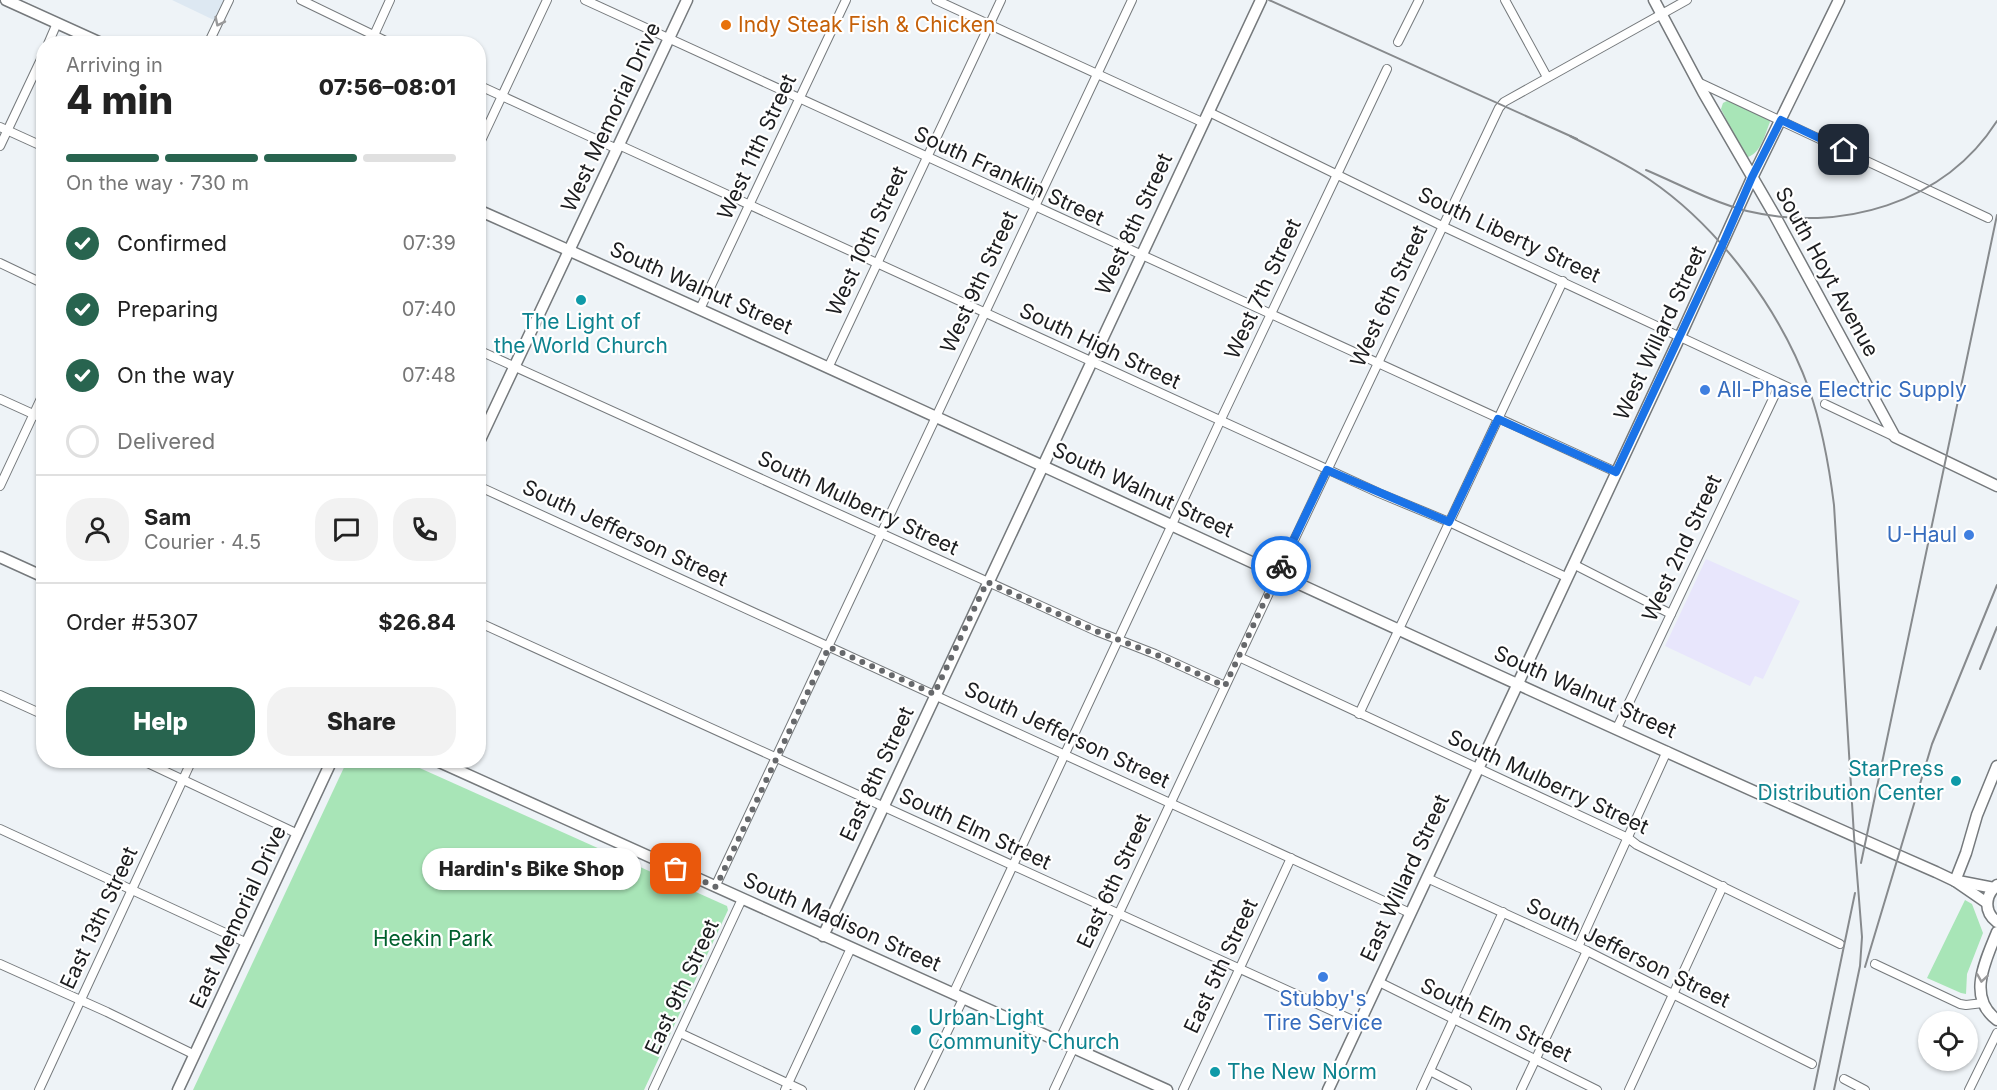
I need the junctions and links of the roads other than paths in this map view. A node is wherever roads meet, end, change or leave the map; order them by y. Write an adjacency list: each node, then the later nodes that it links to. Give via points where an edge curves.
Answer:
1 (6, 0): 19 (main road)
2 (229, 0): 24 (street, one-way to 24)
3 (300, 0): 21 (street)
4 (390, 0): 21 (street)
5 (547, 0): 33 (street)
6 (585, 0): 25 (street, South Franklin Street)
7 (687, 0): 25 (main road, West Memorial Drive)
8 (846, 0): 34 (street, West 11th Street)
9 (936, 0): 20 (street, South Liberty Street)
10 (1001, 0): 20 (street, West 10th Street)
11 (1132, 0): 29 (street, West 9th Street)
12 (1262, 0): 35 (main road, West 8th Street)
13 (1419, 0): 26 (street)
14 (1505, 0): 30 (street)
15 (1654, 0): 18 (main road, South Hoyt Avenue)
16 (1687, 0): 18 (street, West 6th Street)
17 (1839, 0): 36 (main road, West Willard Street)
18 (1662, 15): 30 (street, West 6th Street); 31 (main road, South Hoyt Avenue)
19 (57, 23): 22 (street); 23 (main road)
20 (990, 25): 29 (street, South Liberty Street); 42 (street, West 10th Street)
21 (374, 35)
22 (51, 36)
23 (85, 36)
24 (212, 36)
25 (669, 39): 34 (street, South Franklin Street); 41 (main road, West Memorial Drive)
26 (1398, 42)
27 (36, 68): 37 (street)
28 (1387, 69): 43 (street, West 7th Street)
29 (1097, 74): 35 (street, South Liberty Street); 46 (street, West 9th Street)
30 (1547, 77): 49 (street, West 6th Street, via 1501,104)
31 (1698, 82): 36 (street); 44 (main road, South Hoyt Avenue)
32 (486, 89): 33 (street, South High Street)
33 (502, 96): 38 (street); 41 (street, South High Street)
34 (799, 99): 42 (street, South Franklin Street); 45 (street, West 11th Street)
35 (1206, 118): 43 (street, South Liberty Street); 51 (main road, West 8th Street)
36 (1781, 120): 44 (main road, West Willard Street); 48 (street)
37 (4, 129): 39 (street); 40 (street)
38 (486, 130)
39 (36, 143)
40 (0, 146)
41 (618, 147): 45 (street, South High Street); 50 (main road, West Memorial Drive)
42 (926, 157): 46 (street, South Franklin Street); 53 (street, West 10th Street)
43 (1337, 175): 49 (street, South Liberty Street); 58 (street, West 7th Street)
44 (1752, 177): 59 (main road, West Willard Street); 76 (main road, South Hoyt Avenue)
45 (749, 205): 53 (street, South High Street); 56 (street, West 11th Street)
46 (1034, 207): 51 (street, South Franklin Street); 57 (street, West 9th Street)
47 (486, 214): 50 (main road, South Walnut Street)
48 (1988, 218)
49 (1442, 226): 55 (street, South Liberty Street); 62 (street, West 6th Street)
50 (570, 251): 56 (main road, South Walnut Street); 63 (main road)
51 (1141, 256): 58 (street, South Franklin Street); 61 (main road, West 8th Street)
52 (0, 263): 54 (street)
53 (876, 264): 57 (street, South High Street); 64 (street, West 10th Street)
54 (36, 280)
55 (1563, 281): 59 (street, South Liberty Street); 73 (street)
56 (700, 309): 64 (main road, South Walnut Street)
57 (984, 313): 61 (street, South High Street); 72 (street, West 9th Street)
58 (1270, 315): 62 (street, South Franklin Street); 74 (street, West 7th Street)
59 (1680, 336): 65 (street, South Liberty Street); 79 (main road, West Willard Street)
60 (486, 354): 63 (street, South Mulberry Street)
61 (1091, 362): 74 (street, South High Street); 77 (main road, West 8th Street)
62 (1377, 363): 73 (street, South Franklin Street); 78 (street, West 6th Street)
63 (515, 367): 75 (main road); 85 (street, South Mulberry Street)
64 (828, 368): 72 (main road, South Walnut Street)
65 (1780, 384): 66 (street, South Liberty Street); 92 (street, West 2nd Street)
66 (1794, 390)
67 (0, 399): 70 (street)
68 (1825, 404): 76 (street)
69 (36, 409): 70 (street)
70 (33, 415): 71 (street); 80 (street)
71 (36, 416)
72 (935, 417): 77 (main road, South Walnut Street); 85 (street)
73 (1498, 419): 79 (street, South Franklin Street); 83 (street)
74 (1220, 421): 78 (street, South High Street); 84 (street, West 7th Street)
75 (486, 427)
76 (1895, 437): 81 (main road)
77 (1042, 465): 84 (main road, South Walnut Street); 91 (main road, East 8th Street)
78 (1327, 470): 83 (street, South High Street); 89 (street, West 6th Street)
79 (1616, 472): 87 (main road, West Willard Street)
80 (0, 486)
81 (1997, 486)
82 (486, 490): 96 (street, South Jefferson Street)
83 (1449, 522): 90 (street, South High Street); 94 (street)
84 (1171, 525): 89 (main road, South Walnut Street); 95 (street, West 7th Street)
85 (881, 534): 91 (street, South Mulberry Street); 96 (street)
86 (0, 557): 88 (main road)
87 (1573, 564): 90 (main road, West Willard Street); 92 (street)
88 (36, 573)
89 (1278, 574): 94 (main road, South Walnut Street); 97 (street, East 6th Street)
90 (1566, 578): 98 (main road, West Willard Street)
91 (987, 582): 95 (street, South Mulberry Street); 100 (main road, East 8th Street)
92 (1671, 614): 104 (street, West 2nd Street)
93 (486, 626): 107 (street, South Elm Street)
94 (1399, 629): 98 (main road, South Walnut Street); 103 (street)
95 (1117, 640): 99 (street, South Mulberry Street); 106 (street, West 7th Street)
96 (829, 647): 100 (street, South Jefferson Street); 107 (street)
97 (1239, 657): 99 (street, East 6th Street); 103 (street, South Mulberry Street)
98 (1517, 683): 104 (main road, South Walnut Street); 113 (main road, East Willard Street)
99 (1225, 686): 115 (street, East 6th Street)
100 (934, 694): 106 (street, South Jefferson Street); 116 (main road, East 8th Street)
101 (0, 695): 102 (street)
102 (36, 711)
103 (1359, 714): 113 (street, South Mulberry Street)
104 (1617, 728): 105 (main road, South Walnut Street)
105 (1667, 751): 119 (street); 123 (main road, South Walnut Street)
106 (1064, 754): 115 (street, South Jefferson Street); 121 (street, West 7th Street)
107 (777, 759): 116 (street, South Elm Street); 125 (street)
108 (1997, 765): 123 (main road)
109 (158, 768): 114 (street)
110 (188, 768): 114 (street, East 13th Street)
111 (329, 768): 118 (main road, East Memorial Drive)
112 (453, 768): 125 (main road, South Madison Street)
113 (1477, 768): 119 (street, South Mulberry Street); 122 (main road, East Willard Street)
114 (183, 780): 118 (street); 127 (street, East 13th Street)
115 (1171, 803): 120 (street, South Jefferson Street); 132 (street, East 6th Street)
116 (884, 807): 121 (street, South Elm Street); 135 (main road, East 8th Street)
117 (0, 829): 127 (street)
118 (298, 834): 136 (main road, East Memorial Drive)
119 (1628, 838): 124 (street, South Mulberry Street); 138 (street)
120 (1291, 858): 131 (street, South Jefferson Street); 143 (street, East 5th Street)
121 (1012, 866): 132 (street, South Elm Street); 146 (street, West 7th Street)
122 (1427, 878): 130 (street, South Jefferson Street); 131 (main road, East Willard Street)
123 (1955, 880): 126 (main road, South Walnut Street); 129 (main road, South Walnut Street)
124 (1723, 886): 137 (street, South Mulberry Street); 145 (street)
125 (716, 887): 128 (main road, South Madison Street)
126 (1995, 887): 129 (main road)
127 (132, 890): 136 (street); 147 (street, East 13th Street)
128 (742, 899): 135 (main road, South Madison Street); 152 (street, East 9th Street)
129 (1987, 903): 133 (main road, via 1990,916)
130 (1503, 912): 138 (street, South Jefferson Street); 149 (street)
131 (1410, 913): 144 (main road, East Willard Street)
132 (1119, 915): 143 (street, South Elm Street); 154 (street, East 6th Street)
133 (1997, 922)
134 (1997, 932): 148 (main road, one-way to 148, via 1982,971)
135 (823, 936): 139 (main road, South Madison Street)
136 (247, 943): 156 (main road, East Memorial Drive)
137 (1840, 944)
138 (1578, 947): 140 (street, South Jefferson Street)
139 (851, 948): 146 (main road, South Madison Street); 161 (street)
140 (1587, 951): 145 (street, South Jefferson Street); 157 (street)
141 (0, 964): 147 (street)
142 (1875, 964): 148 (street, via 1952,1001 1966,1005)
143 (1239, 969): 151 (street, South Elm Street); 169 (street, East 5th Street)
144 (1379, 982): 149 (street, South Elm Street); 151 (main road, East Willard Street)
145 (1672, 993): 158 (street, South Jefferson Street); 175 (street)
146 (958, 996): 154 (main road, South Madison Street); 166 (street, West 7th Street)
147 (80, 1002): 156 (street); 162 (street, East 13th Street)
148 (1983, 1003): 150 (main road)
149 (1455, 1018): 157 (street, South Elm Street); 159 (street)
150 (1997, 1020)
151 (1359, 1023): 170 (main road, East Willard Street)
152 (680, 1033): 161 (street); 164 (street, East 9th Street)
153 (1997, 1033): 177 (street)
154 (1059, 1041): 155 (main road, South Madison Street)
155 (1074, 1047): 167 (street); 168 (main road, South Madison Street)
156 (195, 1055): 163 (main road, East Memorial Drive)
157 (1535, 1059): 173 (street); 174 (street, South Elm Street)
158 (1812, 1064)
159 (1430, 1071): 171 (street); 172 (street)
160 (1844, 1079): 176 (street)
161 (787, 1087): 165 (street)
162 (39, 1090)
163 (178, 1090)
164 (653, 1090)
165 (801, 1090)
166 (919, 1090)
167 (1054, 1090)
168 (1167, 1090)
169 (1184, 1090)
170 (1328, 1090)
171 (1421, 1090)
172 (1467, 1090)
173 (1521, 1090)
174 (1597, 1090)
175 (1629, 1090)
176 (1865, 1090)
177 (1969, 1090)

